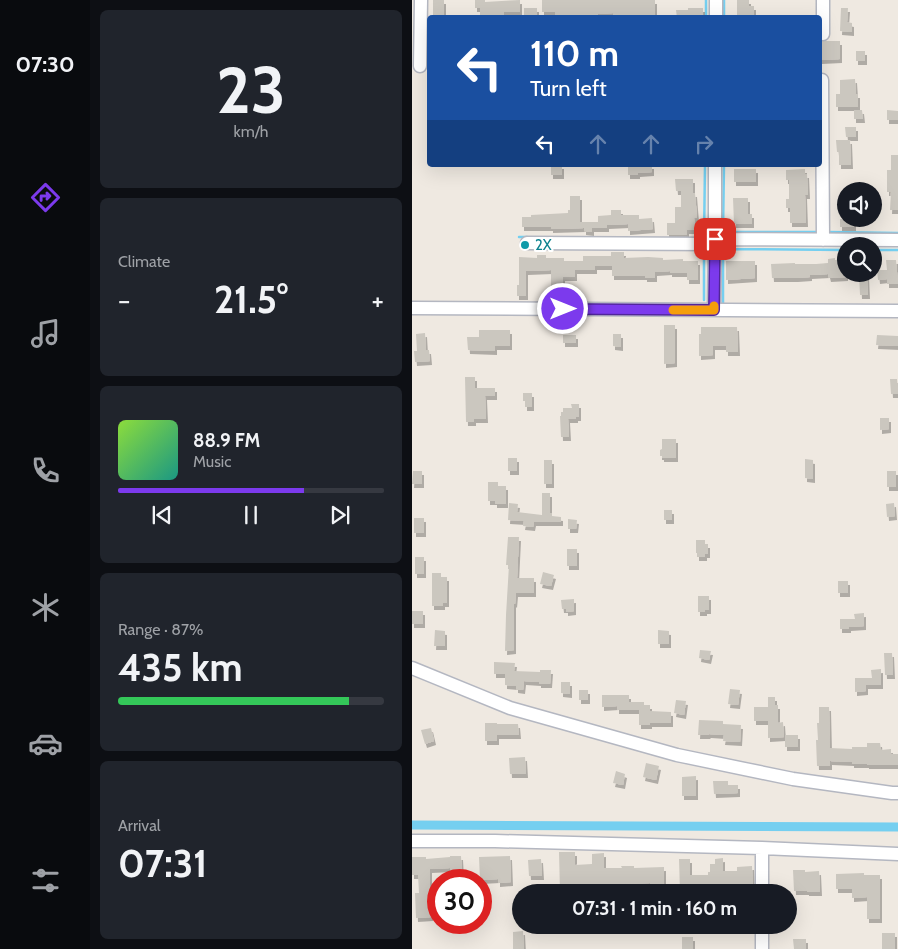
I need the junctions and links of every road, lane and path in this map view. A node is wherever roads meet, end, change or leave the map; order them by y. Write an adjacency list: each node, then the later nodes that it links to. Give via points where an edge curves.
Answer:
1 (421, 0): 6 (street)
2 (716, 0): 4 (street)
3 (823, 0): 5 (street)
4 (716, 15)
5 (823, 34)
6 (420, 66)
7 (822, 80): 9 (street)
8 (715, 167): 11 (street)
9 (822, 240): 10 (street); 11 (street)
10 (898, 240)
11 (715, 241): 12 (street); 14 (street)
12 (526, 243)
13 (412, 308): 14 (street)
14 (714, 310): 15 (street)
15 (898, 311)
16 (412, 668): 17 (street, via 510,708 677,755 793,779)
17 (898, 793)
18 (412, 841): 19 (street)
19 (762, 848): 20 (street); 21 (street)
20 (898, 854)
21 (762, 884)
22 (762, 934): 23 (street)
23 (762, 949)

